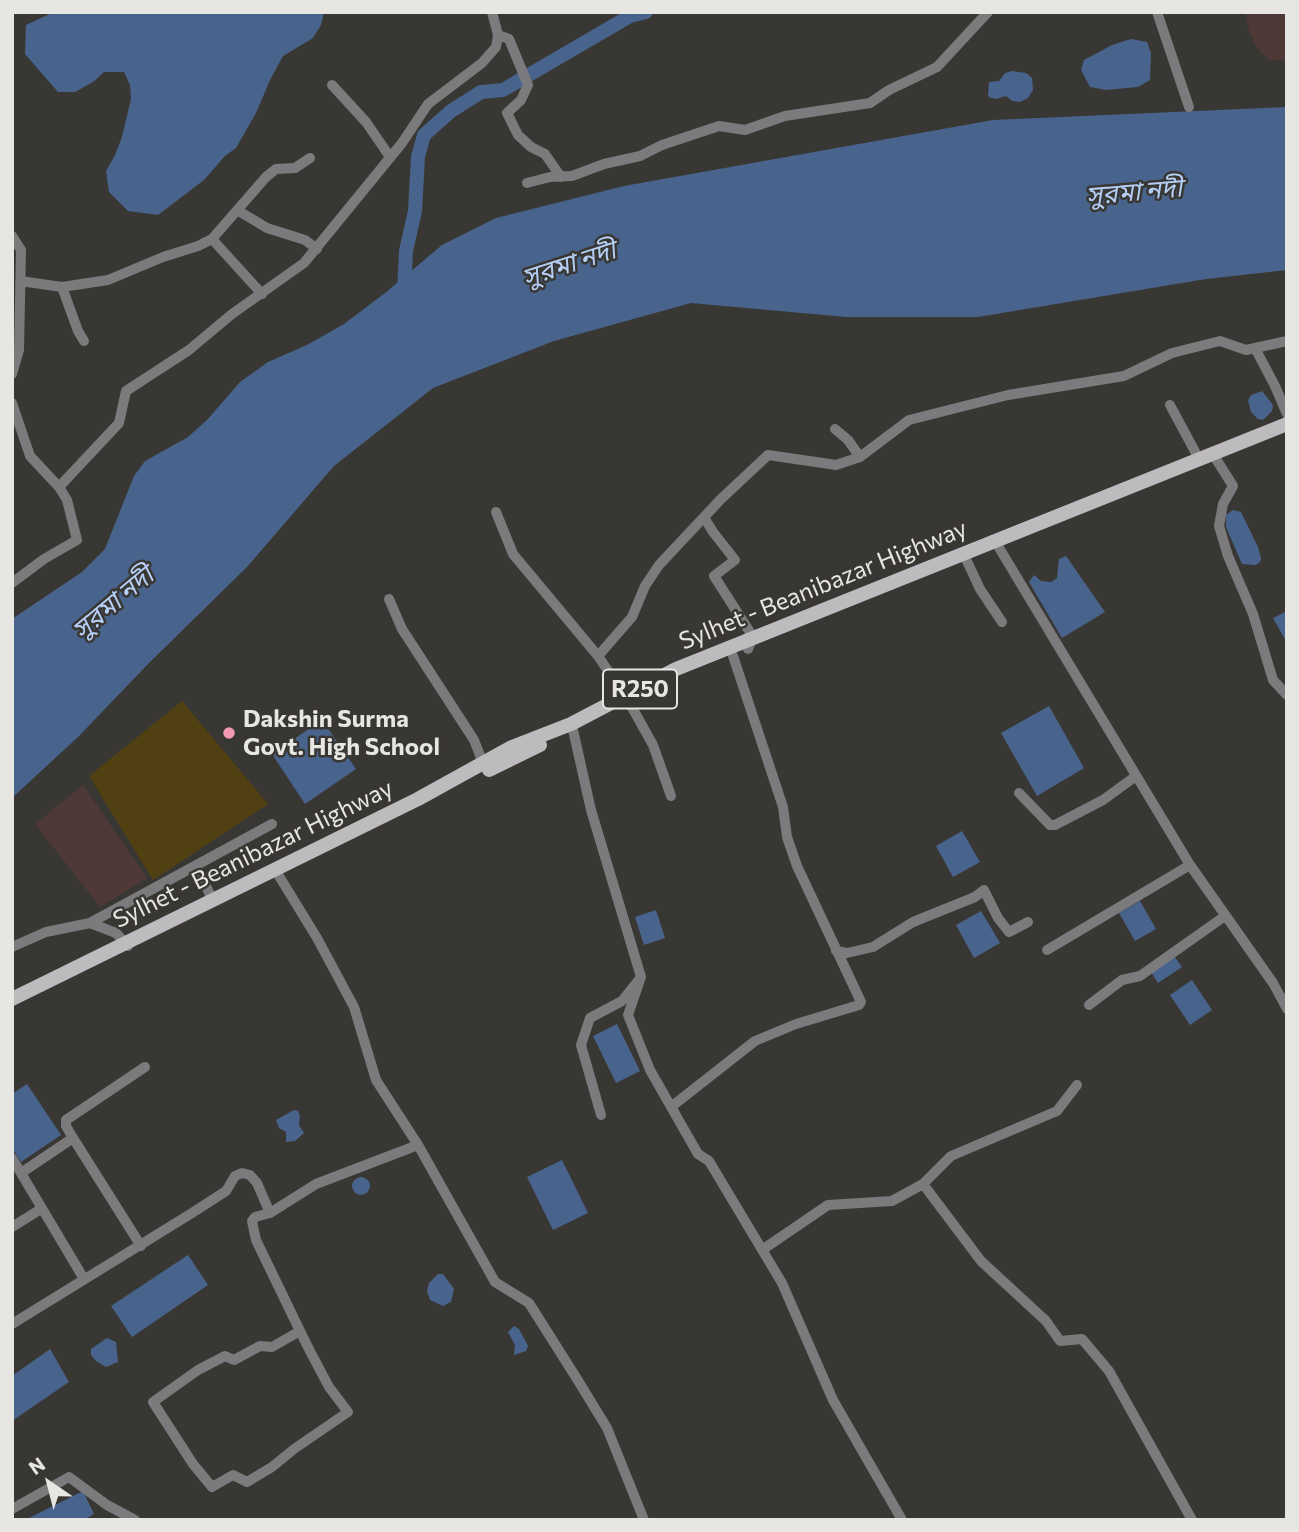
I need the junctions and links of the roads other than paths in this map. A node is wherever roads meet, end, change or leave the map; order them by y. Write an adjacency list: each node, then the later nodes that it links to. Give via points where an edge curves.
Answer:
1 (988, 12): 9 (street, via 937,67 870,103 785,116 745,130 719,126 640,156)
2 (1157, 12): 6 (street)
3 (495, 13): 4 (street)
4 (498, 35): 7 (street, via 496,47 482,63 428,104); 9 (street, via 509,39 528,85 522,100 507,113 518,135 545,154)
5 (332, 85): 7 (street)
6 (1189, 107)
7 (390, 157): 14 (street)
8 (310, 158): 11 (street, via 295,168 276,169)
9 (561, 177): 10 (street)
10 (527, 183)
11 (237, 210): 13 (street); 14 (street)
12 (12, 236): 15 (street, via 20,250)
13 (212, 239): 16 (street, via 108,280); 17 (street)
14 (317, 249): 17 (street)
15 (20, 281): 16 (street); 18 (street)
16 (62, 287): 19 (street)
17 (262, 294): 32 (street, via 126,391 119,423)
18 (16, 326): 22 (street, via 19,350)
19 (85, 341)
20 (1287, 341): 21 (street)
21 (1255, 348): 25 (street); 29 (street, via 1246,350 1220,341 1172,353 1124,376 1008,395 909,421)
22 (12, 374)
23 (12, 403): 32 (street, via 30,456)
24 (1170, 405): 30 (street)
25 (1287, 414)
26 (1287, 424): 30 (main road, Sylhet - Beanibazar Highway / R250)
27 (835, 429): 29 (street)
28 (1287, 433): 31 (main road, Sylhet - Beanibazar Highway / R250)
29 (860, 457): 34 (street, via 836,465 768,455)
30 (1199, 459): 40 (main road, Sylhet - Beanibazar Highway / R250)
31 (1216, 459): 35 (main road, Sylhet - Beanibazar Highway / R250); 43 (street, via 1233,486 1219,526 1228,556 1253,614 1273,680)
32 (59, 487): 37 (street, via 78,540)
33 (496, 512): 41 (street, via 513,554)
34 (705, 517): 40 (street, via 735,560 714,576); 41 (street, via 659,565 632,617)
35 (998, 546): 36 (main road, Sylhet - Beanibazar Highway / R250); 47 (street)
36 (966, 559): 39 (street, via 979,589); 40 (main road, Sylhet - Beanibazar Highway / R250)
37 (12, 583)
38 (389, 599): 46 (street, via 401,629 474,740)
39 (1002, 622)
40 (750, 643): 42 (main road, Sylhet - Beanibazar Highway / R250); 44 (main road, Sylhet - Beanibazar Highway / R250, via 676,669)
41 (598, 656): 44 (street)
42 (733, 656): 44 (main road, Sylhet - Beanibazar Highway / R250); 61 (street, via 783,807 797,866)
43 (1287, 695)
44 (627, 700): 45 (main road, Sylhet - Beanibazar Highway / R250); 46 (main road, Sylhet - Beanibazar Highway / R250); 49 (street, via 653,746)
45 (573, 730): 53 (main road, Sylhet - Beanibazar Highway / R250); 62 (street, via 591,810)
46 (483, 763): 54 (main road, Sylhet - Beanibazar Highway / R250)
47 (1136, 776): 48 (street, via 1055,825); 52 (street)
48 (1019, 793)
49 (671, 796)
50 (272, 824): 51 (street)
51 (196, 865): 54 (street); 57 (street)
52 (1190, 866): 55 (street); 60 (street)
53 (279, 876): 58 (main road, Sylhet - Beanibazar Highway / R250); 73 (street, via 354,1007 376,1080)
54 (212, 899): 58 (main road, Sylhet - Beanibazar Highway / R250)
55 (1225, 916): 65 (street, via 1140,976 1122,980); 67 (street)
56 (1028, 922): 61 (street, via 1009,932 984,890 913,922 873,947)
57 (90, 923): 58 (street, via 116,933); 59 (street, via 46,932)
58 (128, 946): 63 (main road, Sylhet - Beanibazar Highway / R250)
59 (12, 947)
60 (1047, 950)
61 (836, 951): 70 (street, via 860,998 859,1005 755,1041)
62 (642, 977): 70 (street, via 628,1015); 71 (street, via 622,1001 590,1018 581,1045)
63 (49, 985): 64 (main road, Sylhet - Beanibazar Highway / R250); 66 (main road, Sylhet - Beanibazar Highway / R250)
64 (12, 999)
65 (1089, 1005)
66 (12, 1008)
67 (1287, 1009)
68 (145, 1067): 72 (street, via 66,1120)
69 (1077, 1086): 76 (street, via 1057,1111 951,1156)
70 (671, 1107): 81 (street)
71 (601, 1115)
72 (73, 1138): 75 (street); 80 (street)
73 (418, 1145): 78 (street, via 316,1184); 87 (street, via 495,1282 529,1303 601,1419)
74 (12, 1158): 75 (street)
75 (21, 1174): 77 (street)
76 (923, 1184): 81 (street, via 892,1201 828,1205); 89 (street, via 981,1261 1046,1321 1060,1341 1082,1339 1109,1371)
77 (41, 1209): 79 (street); 82 (street)
78 (270, 1213): 80 (street, via 257,1182 242,1173 226,1191); 84 (street, via 255,1217 253,1230)
79 (12, 1227)
80 (141, 1246): 82 (street)
81 (762, 1250): 88 (street, via 782,1283 833,1400)
82 (84, 1279): 83 (street)
83 (12, 1324)
84 (300, 1331): 84 (street, via 328,1387 348,1412 247,1482 233,1475 212,1487 153,1402 225,1356 234,1360)
85 (12, 1510): 86 (street, via 69,1476)
86 (135, 1520)
87 (644, 1520)
88 (902, 1520)
89 (1192, 1520)

